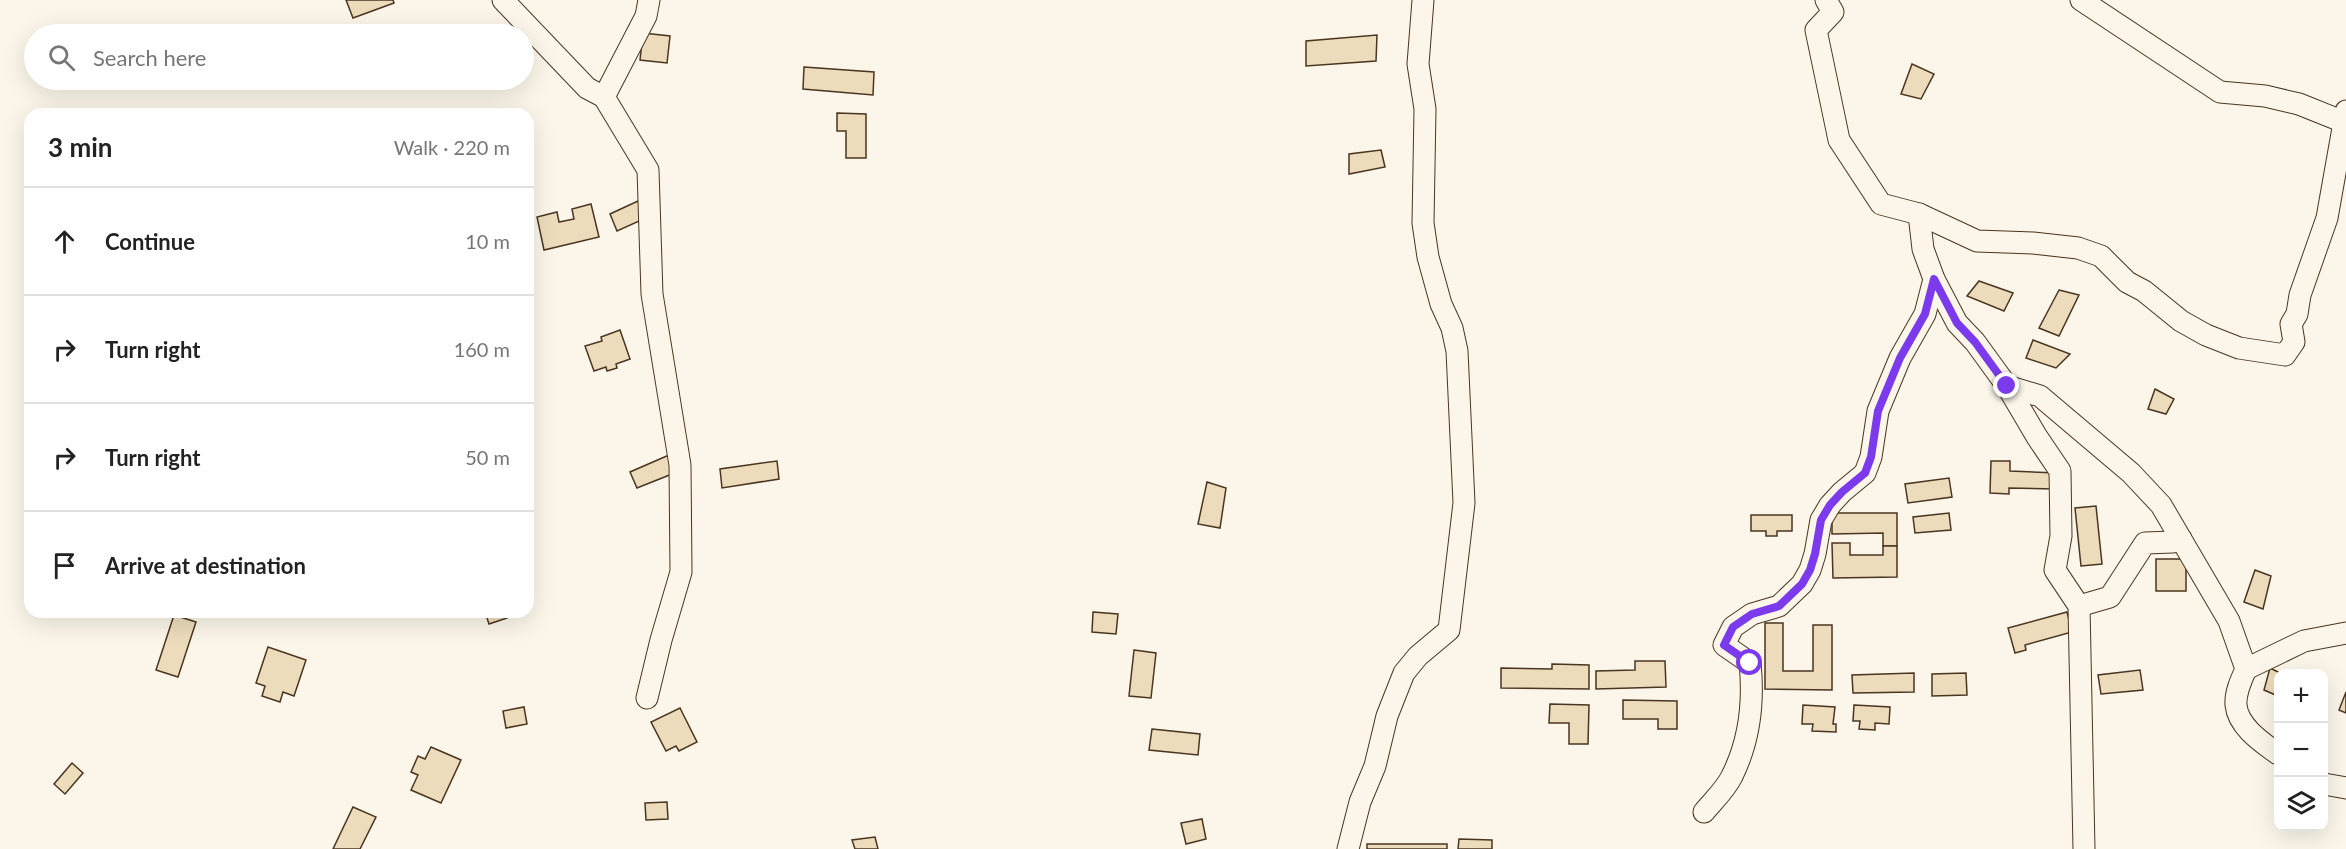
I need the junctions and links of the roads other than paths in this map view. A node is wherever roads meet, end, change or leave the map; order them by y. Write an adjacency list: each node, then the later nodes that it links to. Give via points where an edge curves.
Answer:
1 (503, 0): 6 (street)
2 (649, 0): 8 (street, via 646,16)
3 (1423, 0): 23 (street, via 1418,64 1425,109 1423,223 1428,257 1457,351 1464,503 1449,630 1404,673 1387,716)
4 (2081, 0): 9 (street, via 2220,92 2265,96)
5 (1833, 4): 11 (street, via 1816,30 1839,140 1881,204)
6 (526, 24)
7 (534, 32): 8 (street, via 587,88)
8 (604, 97): 18 (street, via 648,170 652,294 680,465 681,572)
9 (2345, 116): 10 (street)
10 (2342, 157): 11 (street, via 2327,218 2291,324 2294,342 2285,354 2239,348 2206,335 2127,282 2101,256 2078,248 1977,241)
11 (1919, 214): 12 (street, via 1923,249)
12 (1934, 279): 13 (street, via 1957,323); 22 (street, via 1925,314 1900,358 1878,411 1865,473 1836,499 1821,520 1815,554 1802,584 1779,606 1752,614 1733,627 1724,645 1750,663 1749,733 1732,777)
13 (2007, 386): 14 (street, via 2040,396 2131,473 2161,505); 15 (street, via 2060,471 2061,536 2055,570)
14 (2181, 539): 15 (street, via 2145,543 2110,597); 17 (street, via 2229,621)
15 (2079, 606): 24 (street)
16 (2346, 633): 17 (street, via 2304,641)
17 (2246, 669): 19 (street, via 2236,706 2244,725)
18 (647, 698)
19 (2274, 751)
20 (2328, 785): 21 (street)
21 (2346, 788)
22 (1704, 812)
23 (1348, 849)
24 (2084, 849)

